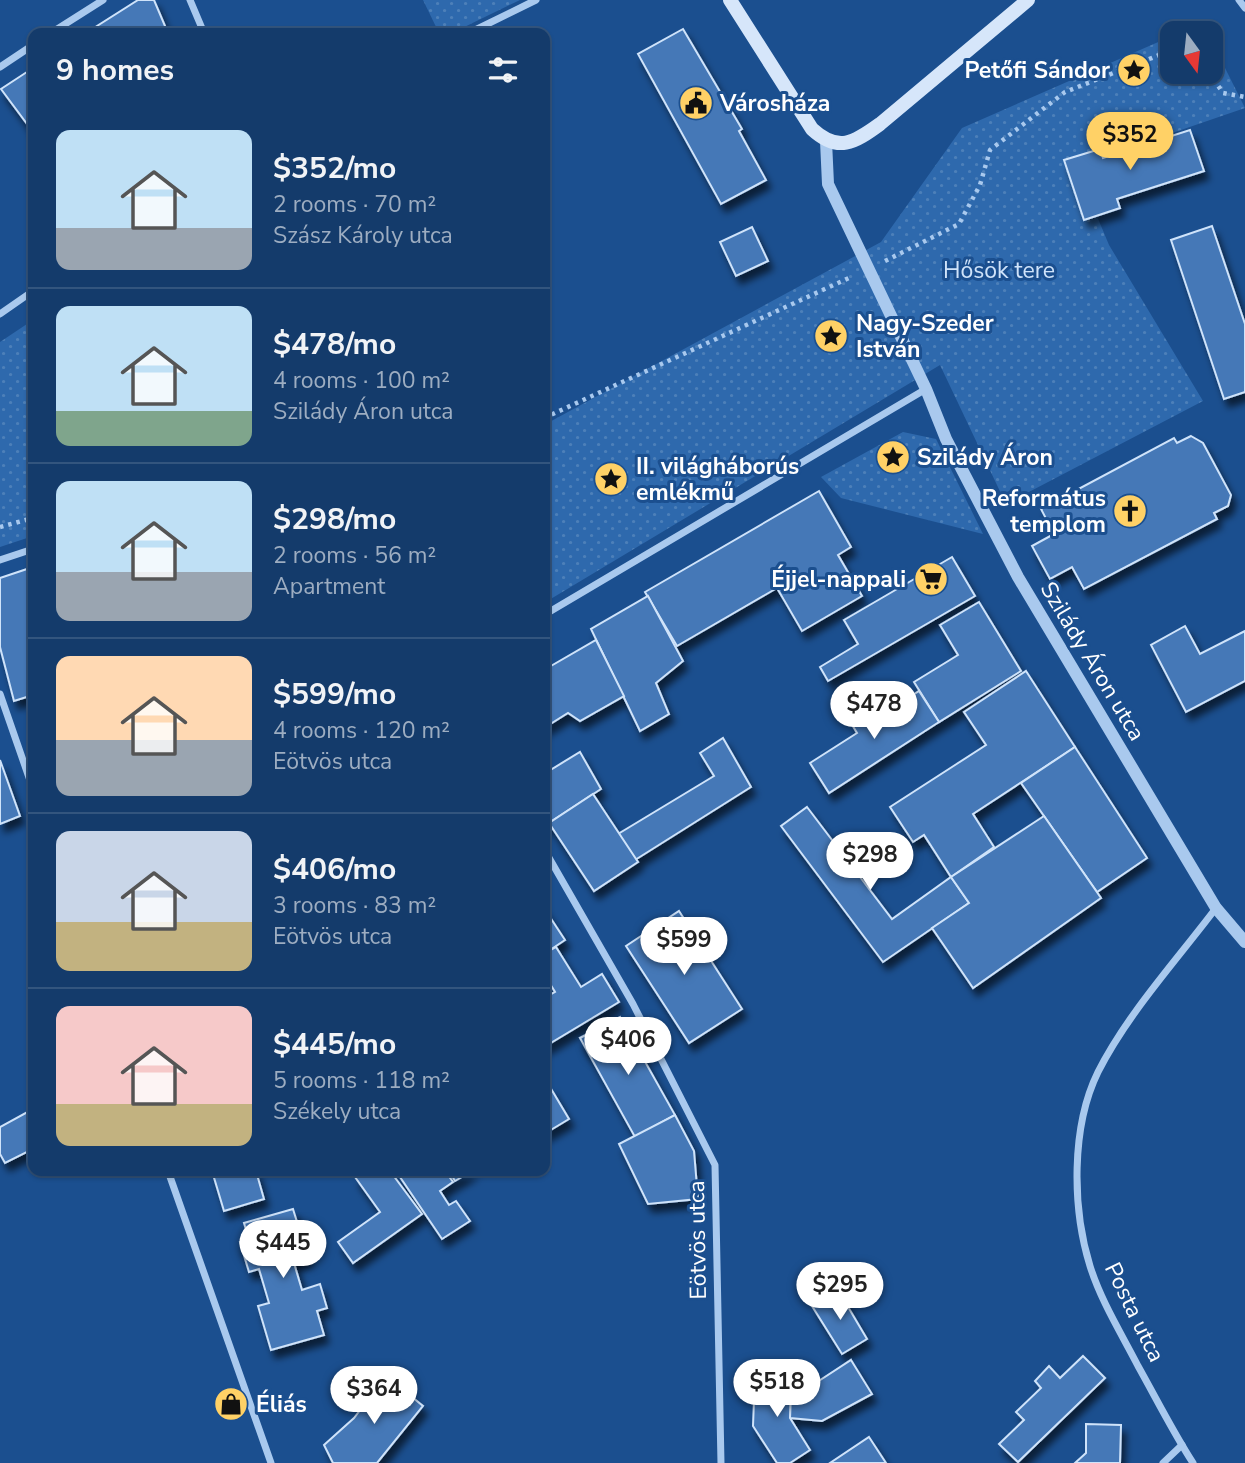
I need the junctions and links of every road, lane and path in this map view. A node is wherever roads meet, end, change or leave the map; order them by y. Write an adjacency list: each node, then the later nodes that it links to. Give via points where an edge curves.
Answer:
1 (103, 0): 8 (street)
2 (190, 0): 9 (street)
3 (536, 0): 10 (street)
4 (730, 0): 15 (main road, via 797,108)
5 (1028, 0): 15 (main road, via 859,139 840,144)
6 (1239, 0): 7 (street)
7 (1245, 8)
8 (59, 28)
9 (202, 28)
10 (479, 28)
11 (28, 48): 12 (street)
12 (0, 67)
13 (1217, 84): 14 (path, via 1223,93)
14 (1245, 97)
15 (825, 141): 18 (street, via 828,184)
16 (28, 294): 17 (street)
17 (0, 314)
18 (926, 389): 23 (street); 27 (street, Szilády Áron utca, via 946,439 1018,576)
19 (28, 519): 20 (path)
20 (0, 527)
21 (28, 551): 22 (street)
22 (0, 560)
23 (550, 611)
24 (0, 694): 25 (street)
25 (28, 775)
26 (550, 859): 32 (street, Eötvös utca, via 633,1004 715,1165)
27 (1216, 908): 28 (street, Szilády Áron utca); 30 (street, Posta utca, via 1118,1037 1097,1074 1080,1148 1081,1227 1090,1266 1107,1308)
28 (1245, 942)
29 (170, 1176): 31 (street)
30 (1181, 1446): 33 (street); 34 (street, Posta utca)
31 (271, 1463)
32 (722, 1463)
33 (1163, 1463)
34 (1193, 1463)

